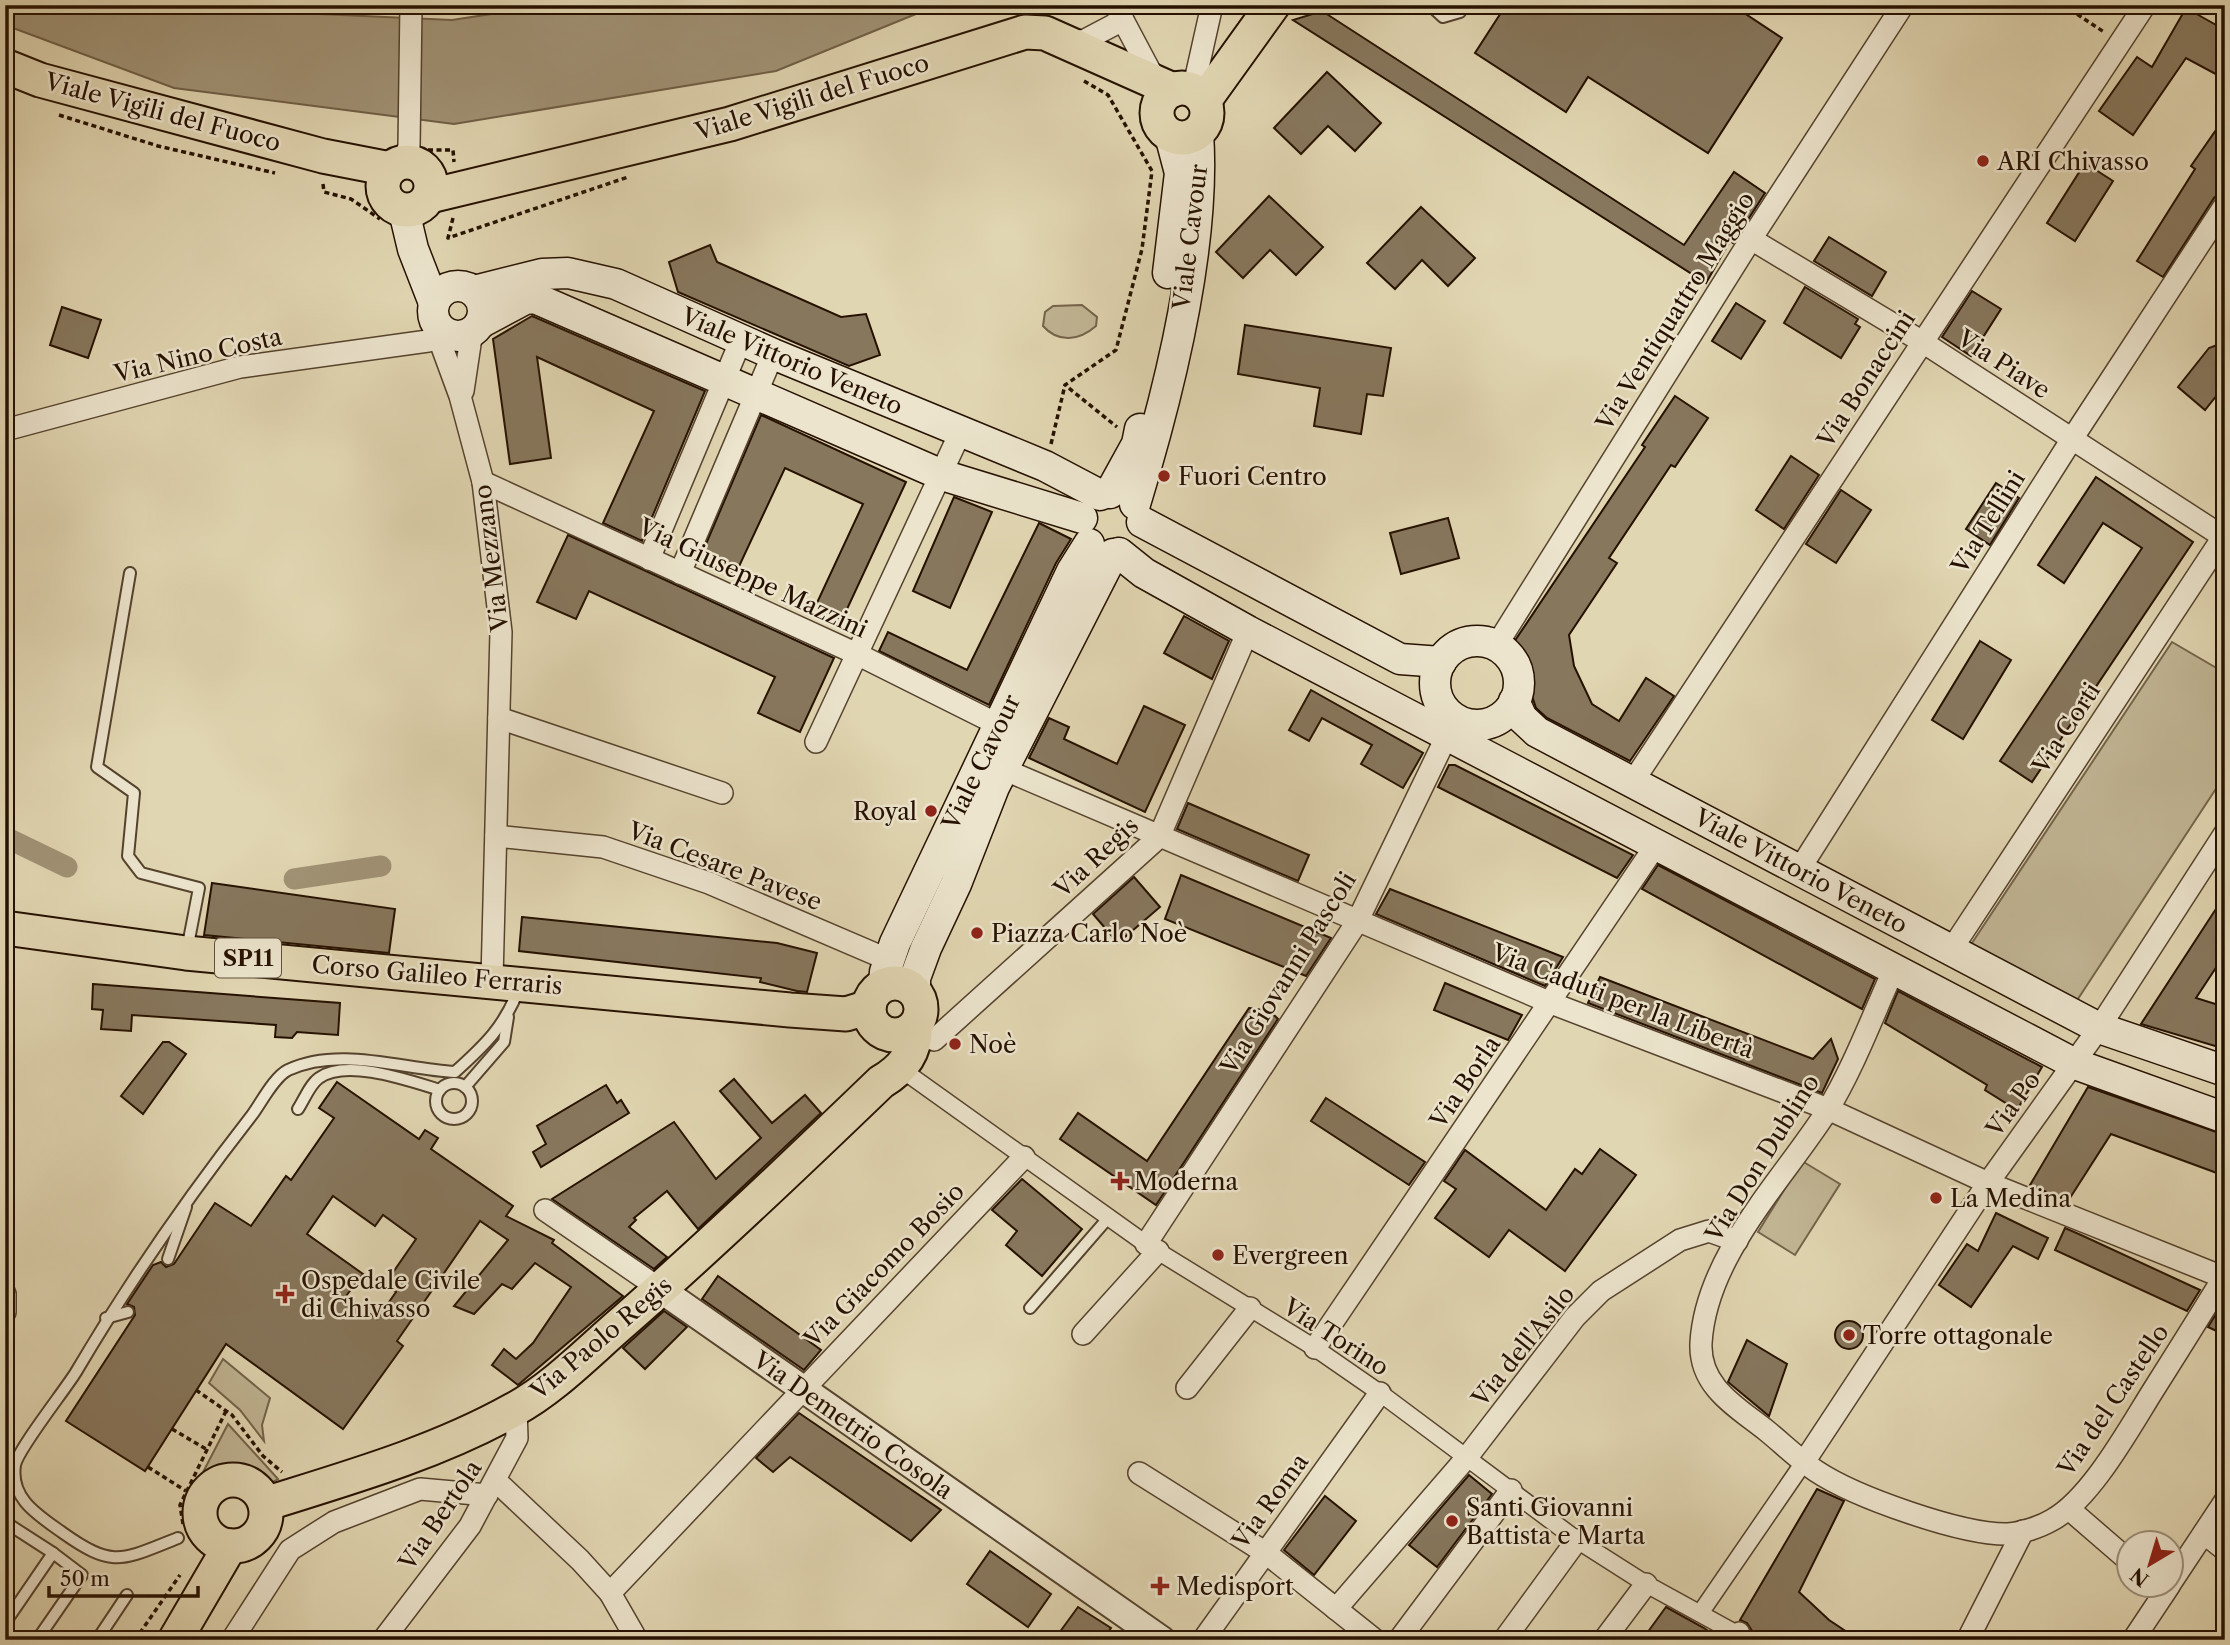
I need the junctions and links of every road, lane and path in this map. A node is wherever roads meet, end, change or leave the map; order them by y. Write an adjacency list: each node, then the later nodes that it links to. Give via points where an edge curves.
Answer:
1 (411, 5): 17 (street)
2 (1212, 5): 12 (street)
3 (1273, 5): 12 (main road)
4 (1430, 5): 5 (lane, via 1443,17 1460,12)
5 (1465, 5)
6 (1903, 5): 19 (street, Via Ventiquattro Maggio)
7 (2063, 5): 10 (path)
8 (2145, 5): 10 (street, Via Bonaccini)
9 (1098, 38): 12 (main road, Viale Vigili del Fuoco); 12 (street, via 1150,71); 17 (main road, Viale Vigili del Fuoco, via 1025,32 730,124 562,166); 32 (path, via 1108,95 1152,171 1142,249 1116,350 1065,385)
10 (2121, 42): 24 (street, Via Bonaccini)
11 (5, 66): 14 (main road, Viale Vigili del Fuoco)
12 (1180, 106): 32 (main road, Viale Cavour, via 1180,173 1166,289); 35 (main road, Viale Cavour, via 1202,177 1186,291 1152,450)
13 (56, 113): 15 (path, via 158,146)
14 (319, 169): 17 (main road, Viale Vigili del Fuoco); 17 (path, via 324,192 351,199)
15 (276, 173)
16 (630, 177): 17 (path, via 449,238)
17 (415, 183): 17 (path, via 421,149 453,150); 20 (main road, via 426,252); 21 (main road, Via Mezzano, via 413,249)
18 (2225, 205): 31 (street, Via Tellini)
19 (1751, 239): 24 (street, Via Piave); 41 (street, Via Ventiquattro Maggio)
20 (466, 288): 21 (main road, via 441,292); 22 (main road, Via Mezzano, via 483,305); 23 (main road, Viale Vittorio Veneto, via 542,274 594,277)
21 (434, 303): 22 (main road, Via Mezzano, via 434,319)
22 (465, 329): 26 (main road, Viale Vittorio Veneto, via 535,298); 28 (street, Via Mezzano); 28 (street, Via Mezzano, via 442,348); 29 (street, Via Nino Costa, via 428,341 240,367)
23 (741, 340): 25 (main road, Viale Vittorio Veneto); 26 (street)
24 (1921, 341): 31 (street, Via Piave); 50 (street, Via Bonaccini)
25 (773, 354): 27 (street); 30 (main road, Viale Vittorio Veneto)
26 (724, 379): 27 (main road, Viale Vittorio Veneto); 37 (street)
27 (757, 394): 33 (main road, Viale Vittorio Veneto); 39 (street)
28 (462, 400): 34 (street, Via Mezzano)
29 (5, 430)
30 (960, 433): 33 (street); 35 (main road, Viale Vittorio Veneto, via 1045,466)
31 (2071, 439): 36 (street, Via Piave); 56 (street, Via Tellini)
32 (1137, 444): 35 (main road, Viale Cavour)
33 (942, 475): 35 (main road, Viale Vittorio Veneto); 42 (street)
34 (483, 482): 37 (street, Via Giuseppe Mazzini); 45 (street, Via Mezzano, via 501,632)
35 (1111, 523): 40 (main road, Viale Vittorio Veneto, via 1144,573); 43 (main road, Viale Vittorio Veneto, via 1400,659); 47 (main road, Viale Cavour, via 1072,571); 49 (main road, Viale Cavour)
36 (2224, 536): 59 (street, Via Corti)
37 (649, 559): 39 (street, Via Giuseppe Mazzini)
38 (130, 573): 60 (lane, via 96,767 134,793 128,856 141,873 199,888)
39 (680, 573): 42 (street, Via Giuseppe Mazzini)
40 (1248, 631): 46 (main road, Viale Vittorio Veneto); 54 (street, Via Regis)
41 (1496, 646): 43 (main road, via 1471,642 1448,652); 44 (main road, via 1514,664 1518,689)
42 (859, 655): 47 (street, Via Giuseppe Mazzini); 48 (street)
43 (1441, 662): 46 (main road, via 1434,682)
44 (1514, 701): 46 (main road, via 1492,722); 50 (main road, Viale Vittorio Veneto, via 1522,718 1537,732)
45 (499, 718): 51 (street); 53 (street, Via Mezzano)
46 (1446, 722): 55 (main road, Viale Vittorio Veneto, via 1486,755); 57 (street, Via Giovanni Pascoli)
47 (999, 725): 63 (main road, Viale Cavour)
48 (816, 742)
49 (1003, 769): 54 (street, Via Caduti per la Libertà); 63 (main road, Viale Cavour, via 915,978)
50 (1632, 783): 56 (main road, Viale Vittorio Veneto)
51 (722, 793)
52 (2225, 833): 66 (street, Via Po)
53 (496, 835): 62 (street, Via Mezzano); 63 (street, Via Cesare Pavese, via 603,847 709,883)
54 (1159, 837): 57 (street, Via Caduti per la Libertà); 67 (street, Via Regis)
55 (1656, 845): 61 (main road, Viale Vittorio Veneto); 64 (street, Via Borla)
56 (1798, 870): 59 (main road, Viale Vittorio Veneto)
57 (1357, 922): 64 (street, Via Caduti per la Libertà); 82 (street, Via Giovanni Pascoli)
58 (5, 928): 60 (main road, Corso Galileo Ferraris / SP11)
59 (1951, 950): 66 (main road, Viale Vittorio Veneto)
60 (186, 953): 62 (main road, Corso Galileo Ferraris / SP11)
61 (1894, 969): 68 (main road, Viale Vittorio Veneto); 73 (street, Via Don Dublino)
62 (506, 981): 63 (main road, Corso Galileo Ferraris, via 846,1014); 65 (lane)
63 (886, 994): 67 (main road, Corso Galileo Ferraris, via 891,1035); 70 (main road, via 884,1062)
64 (1551, 1003): 73 (street, Via Caduti per la Libertà); 93 (street, Via Borla)
65 (508, 1016): 71 (lane, via 503,1042); 78 (lane, via 455,1072 370,1061 326,1061 285,1071)
66 (2099, 1028): 68 (street, Via Po); 69 (main road, Viale Vittorio Veneto)
67 (925, 1033): 70 (main road)
68 (2075, 1064): 75 (main road, Viale Vittorio Veneto); 77 (street, Via Po)
69 (2225, 1071)
70 (891, 1075): 76 (street, Via Torino); 85 (main road, Via Paolo Regis)
71 (465, 1087): 72 (lane, via 450,1084); 72 (lane, via 472,1105 466,1115 455,1119 444,1116 437,1107)
72 (440, 1090): 74 (lane, via 377,1073 334,1070 317,1079)
73 (1828, 1109): 77 (street, Via Caduti per la Libertà); 81 (street, Via Don Dublino)
74 (298, 1110)
75 (2225, 1118)
76 (1024, 1157): 80 (street, Via Torino); 94 (street, Via Giacomo Bosio)
77 (1988, 1183): 84 (street, Via Caduti per la Libertà); 102 (street, Via Po)
78 (192, 1192): 83 (lane); 91 (lane)
79 (545, 1210): 85 (street, Via Demetrio Cosola)
80 (1109, 1217): 82 (street, Via Torino); 87 (lane)
81 (1737, 1241): 101 (street, Via dell'Asilo, via 1709,1231 1681,1240 1601,1291 1575,1317); 102 (street, Via Don Dublino, via 1711,1297 1702,1332 1702,1363 1709,1381 1723,1397)
82 (1152, 1248): 88 (street, Via Torino); 92 (street, Via Giovanni Pascoli)
83 (168, 1259)
84 (2224, 1277): 111 (street, Via del Castello, via 2121,1441)
85 (660, 1289): 94 (street, Via Demetrio Cosola); 98 (main road, Via Paolo Regis)
86 (5, 1294): 89 (street)
87 (1030, 1308)
88 (1250, 1308): 93 (street, Via Torino); 95 (street)
89 (5, 1312)
90 (128, 1312): 91 (lane)
91 (106, 1318): 115 (lane, via 16,1462 15,1488 32,1511 91,1553 110,1559 132,1556)
92 (1083, 1334)
93 (1315, 1348): 97 (street, Via Torino)
94 (802, 1388): 124 (street, Via Giacomo Bosio); 138 (street, Via Demetrio Cosola)
95 (1187, 1388)
96 (197, 1390): 108 (path, via 232,1415 263,1456)
97 (1380, 1393): 101 (street, Via Torino); 121 (street, Via Roma)
98 (516, 1409): 105 (street, Via Bertola, via 517,1438); 108 (main road, Via Paolo Regis, via 471,1432)
99 (172, 1429): 100 (path)
100 (206, 1449)
101 (1468, 1456): 106 (street, Via Torino); 127 (street, Via dell'Asilo)
102 (1804, 1462): 113 (street, Via Don Dublino, via 1847,1488 1941,1521 1988,1533); 128 (street)
103 (148, 1467): 107 (path)
104 (1139, 1473): 121 (street)
105 (491, 1488): 124 (street, via 580,1560); 135 (street, via 420,1489 334,1522 290,1550); 136 (street, Via Bertola, via 470,1527)
106 (1511, 1490): 116 (street, Via Torino); 141 (street)
107 (187, 1491)
108 (304, 1491): 110 (main road, Via Paolo Regis)
109 (2225, 1501): 114 (street)
110 (265, 1504): 117 (main road, via 264,1525 258,1534); 117 (main road, via 252,1486 232,1480 205,1496 200,1518 210,1537)
111 (2069, 1509): 113 (street, Via del Castello); 118 (street)
112 (7, 1527): 120 (lane)
113 (2023, 1531): 130 (street)
114 (2204, 1533): 119 (street); 122 (street)
115 (178, 1538)
116 (1577, 1540): 123 (street, Via Torino); 142 (street)
117 (230, 1546): 134 (main road)
118 (2114, 1547)
119 (2225, 1550)
120 (53, 1553): 129 (lane); 132 (lane, via 82,1575)
121 (1266, 1553): 127 (street); 139 (street, Via Roma)
122 (2184, 1561)
123 (1646, 1584): 128 (street, Via Torino); 143 (street)
124 (610, 1593): 137 (street)
125 (127, 1595): 133 (lane)
126 (2158, 1600): 144 (street)
127 (1336, 1609): 140 (street)
128 (1701, 1612): 131 (street, Via Torino)
129 (5, 1623)
130 (1970, 1636)
131 (1740, 1638)
132 (37, 1640)
133 (96, 1640)
134 (175, 1640)
135 (232, 1640)
136 (383, 1640)
137 (637, 1640)
138 (1162, 1640)
139 (1203, 1640)
140 (1375, 1640)
141 (1399, 1640)
142 (1504, 1640)
143 (1604, 1640)
144 (2133, 1640)

